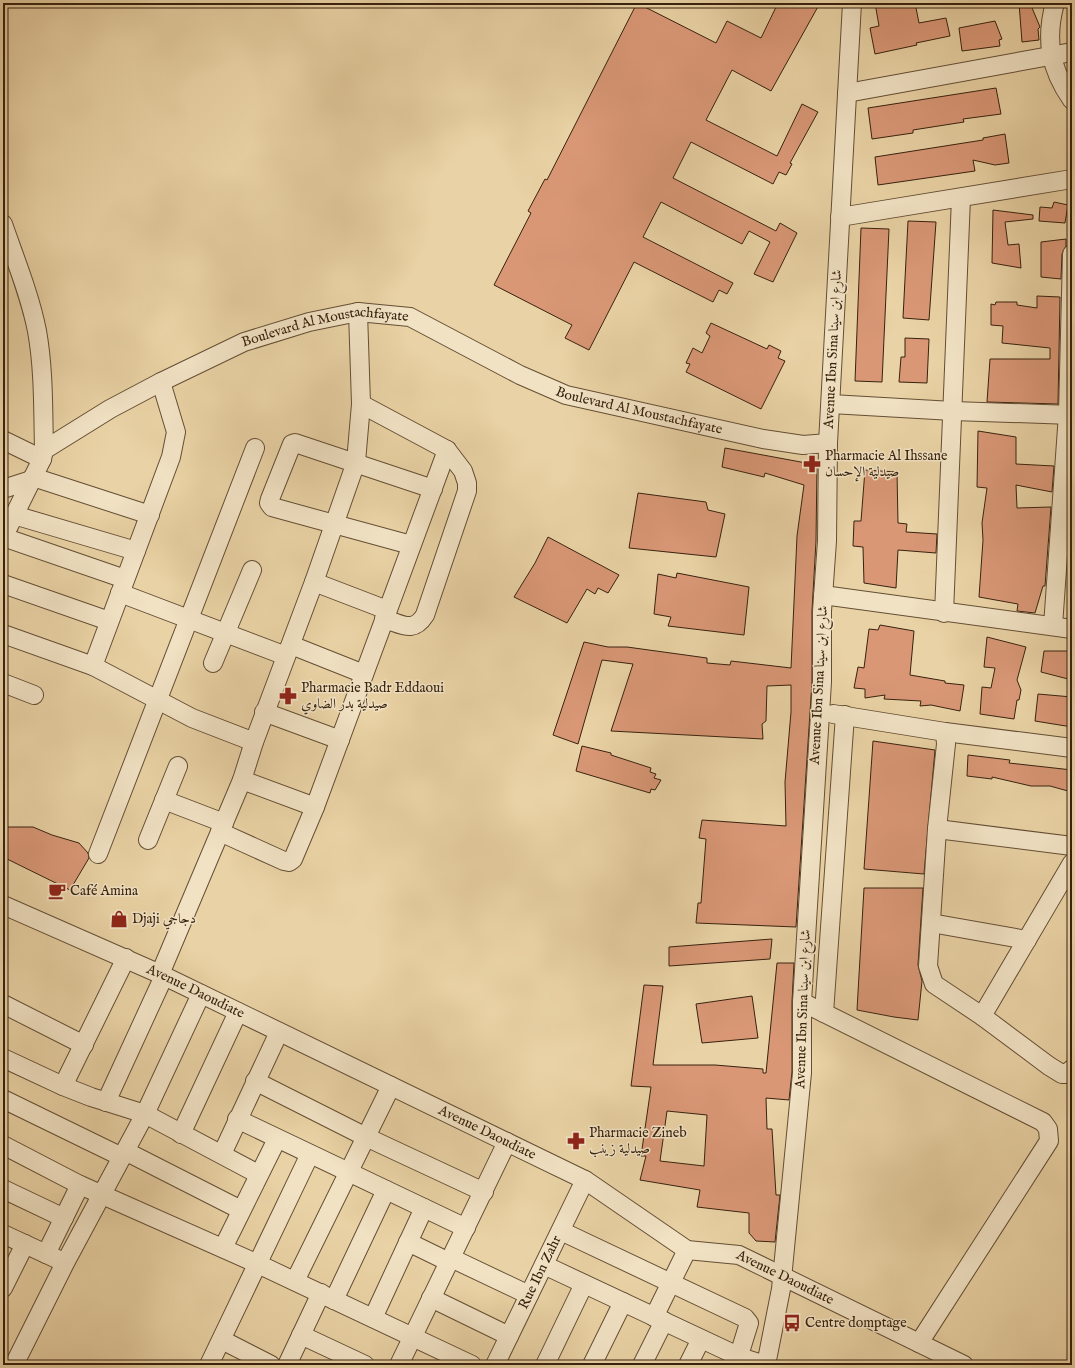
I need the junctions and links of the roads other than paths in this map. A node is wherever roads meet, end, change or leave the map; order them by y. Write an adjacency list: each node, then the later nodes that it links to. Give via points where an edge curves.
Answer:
1 (852, 3): 5 (street, Avenue Ibn Sina شارع ابن سينا)
2 (1055, 3): 4 (street, via 1049,23)
3 (1072, 52): 4 (street)
4 (1051, 56): 5 (street); 6 (street, via 1061,84)
5 (846, 93): 9 (street, Avenue Ibn Sina شارع ابن سينا)
6 (1072, 100)
7 (1072, 179): 8 (street)
8 (961, 198): 9 (street); 16 (street)
9 (840, 217): 15 (street, Avenue Ibn Sina شارع ابن سينا)
10 (3, 224): 22 (street, via 37,331)
11 (1072, 254): 17 (street)
12 (358, 312): 13 (street, Boulevard Al Moustachfayate, via 309,322 244,342); 14 (street); 19 (street, Boulevard Al Moustachfayate, via 410,317 520,375 566,395 763,439 803,445)
13 (161, 382): 22 (street, Boulevard Al Moustachfayate, via 110,410); 28 (street, via 176,432 171,457)
14 (361, 404): 21 (street); 23 (street)
15 (831, 404): 16 (street); 19 (street, Avenue Ibn Sina شارع ابن سينا)
16 (953, 411): 17 (street); 38 (street)
17 (1070, 415): 42 (street)
18 (3, 440): 22 (street)
19 (828, 443): 37 (street, Avenue Ibn Sina شارع ابن سينا)
20 (255, 448): 40 (street)
21 (447, 450): 26 (street); 39 (street, via 463,471 467,491 425,615 420,623 411,627)
22 (43, 454): 24 (street)
23 (356, 462): 26 (street); 29 (street); 29 (street, via 293,443 270,499 272,507)
24 (32, 478): 25 (street); 27 (street); 28 (street)
25 (3, 488)
26 (433, 489): 31 (street)
27 (14, 515): 30 (street); 32 (street)
28 (150, 515): 32 (street)
29 (334, 525): 31 (street); 34 (street)
30 (3, 538): 36 (street)
31 (410, 545): 39 (street)
32 (136, 551): 36 (street)
33 (252, 570): 44 (street)
34 (314, 582): 39 (street); 46 (street)
35 (3, 584): 41 (street)
36 (123, 586): 40 (street); 41 (street)
37 (824, 596): 38 (street); 54 (street, Avenue Ibn Sina شارع ابن سينا)
38 (944, 613): 42 (street)
39 (386, 615): 49 (street)
40 (190, 619): 44 (street); 52 (street)
41 (109, 621): 48 (street)
42 (1053, 626): 43 (street)
43 (1072, 629)
44 (226, 633): 46 (street); 47 (street)
45 (3, 634): 48 (street)
46 (288, 651): 49 (street); 53 (street)
47 (213, 663)
48 (93, 666): 52 (street)
49 (364, 674): 57 (street)
50 (3, 683): 51 (street)
51 (34, 695)
52 (158, 700): 58 (street, via 192,718); 68 (street)
53 (264, 712): 57 (street); 58 (street)
54 (820, 712): 55 (street); 76 (street, Avenue Ibn Sina شارع ابن سينا)
55 (845, 715): 56 (street); 79 (street)
56 (945, 732): 59 (street); 65 (street)
57 (340, 740): 63 (street)
58 (254, 742): 61 (street)
59 (1072, 748)
60 (178, 766): 62 (street)
61 (242, 780): 63 (street); 64 (street)
62 (164, 800): 64 (street); 66 (street)
63 (315, 807): 64 (street, via 295,856 289,862)
64 (222, 828): 74 (street)
65 (937, 829): 67 (street); 71 (street)
66 (148, 840)
67 (1072, 846)
68 (98, 854)
69 (1072, 863): 72 (street)
70 (3, 905): 73 (street, Avenue Daoudiate)
71 (931, 923): 72 (street); 80 (street, via 928,966 934,984)
72 (1027, 940): 80 (street)
73 (126, 958): 74 (street, Avenue Daoudiate); 82 (street)
74 (162, 975): 75 (street, Avenue Daoudiate); 89 (street)
75 (201, 994): 78 (street, Avenue Daoudiate); 90 (street)
76 (802, 1002): 79 (street); 123 (street, Avenue Ibn Sina شارع ابن سينا, via 802,1073)
77 (3, 1004): 82 (street)
78 (238, 1012): 81 (street, Avenue Daoudiate); 92 (street)
79 (824, 1013): 139 (street, via 1043,1122 1048,1129 1049,1141)
80 (982, 1016): 84 (street, via 1062,1074)
81 (279, 1032): 85 (street); 87 (street, Avenue Daoudiate)
82 (84, 1045): 86 (street)
83 (3, 1058): 86 (street)
84 (1072, 1069)
85 (255, 1081): 91 (street); 93 (street)
86 (63, 1086): 89 (street)
87 (391, 1086): 93 (street); 95 (street, Avenue Daoudiate)
88 (3, 1099): 97 (street)
89 (106, 1102): 90 (street)
90 (145, 1114): 92 (street); 97 (street)
91 (237, 1119): 94 (street); 98 (street)
92 (181, 1134): 98 (street)
93 (366, 1137): 100 (street); 106 (street)
94 (277, 1139): 99 (street); 101 (street)
95 (507, 1142): 102 (street, Avenue Daoudiate); 106 (street)
96 (3, 1145): 103 (street)
97 (123, 1154): 107 (street); 109 (street)
98 (222, 1154): 101 (street)
99 (310, 1154): 100 (street); 121 (street)
100 (348, 1172): 105 (street); 124 (street)
101 (258, 1174): 109 (street)
102 (585, 1180): 112 (street, Rue Ibn Zahr); 117 (street, Avenue Daoudiate)
103 (80, 1184): 107 (street); 110 (street)
104 (3, 1189): 110 (street)
105 (386, 1190): 108 (street); 129 (street)
106 (484, 1192): 111 (street)
107 (101, 1194): 116 (street); 120 (street)
108 (424, 1208): 111 (street); 114 (street)
109 (241, 1210): 116 (street)
110 (64, 1218): 118 (street)
111 (466, 1228): 119 (street)
112 (561, 1231): 122 (street, Rue Ibn Zahr); 125 (street)
113 (3, 1234): 115 (street)
114 (408, 1242): 119 (street); 132 (street)
115 (25, 1244): 118 (street); 127 (street)
116 (223, 1248): 121 (street)
117 (687, 1250): 123 (street, Avenue Daoudiate, via 739,1255); 125 (street)
118 (46, 1254): 120 (street)
119 (450, 1260): 128 (street); 130 (street)
120 (65, 1263): 141 (street)
121 (258, 1264): 124 (street); 138 (street)
122 (544, 1265): 126 (street); 128 (street, Rue Ibn Zahr)
123 (783, 1276): 139 (street, Avenue Daoudiate); 153 (street, Avenue Ibn Sina شارع ابن سينا)
124 (295, 1281): 129 (street)
125 (672, 1283): 133 (street); 140 (street, via 747,1320 748,1331)
126 (584, 1284): 131 (street); 149 (street)
127 (3, 1288)
128 (530, 1295): 135 (street, Rue Ibn Zahr)
129 (328, 1296): 132 (street); 134 (street)
130 (431, 1298): 135 (street); 136 (street)
131 (623, 1302): 133 (street); 150 (street)
132 (373, 1318): 136 (street)
133 (659, 1319): 137 (street); 151 (street)
134 (301, 1335): 144 (street); 145 (street)
135 (509, 1336): 148 (street, Rue Ibn Zahr)
136 (413, 1337): 146 (street); 147 (street)
137 (701, 1339): 140 (street); 152 (street)
138 (222, 1340): 142 (street); 143 (street)
139 (919, 1342): 154 (street, Avenue Daoudiate)
140 (738, 1361): 153 (street)
141 (14, 1365)
142 (209, 1365)
143 (271, 1365)
144 (286, 1365)
145 (365, 1365)
146 (399, 1365)
147 (472, 1365)
148 (496, 1365)
149 (544, 1365)
150 (592, 1365)
151 (642, 1365)
152 (688, 1365)
153 (766, 1365)
154 (964, 1365)

